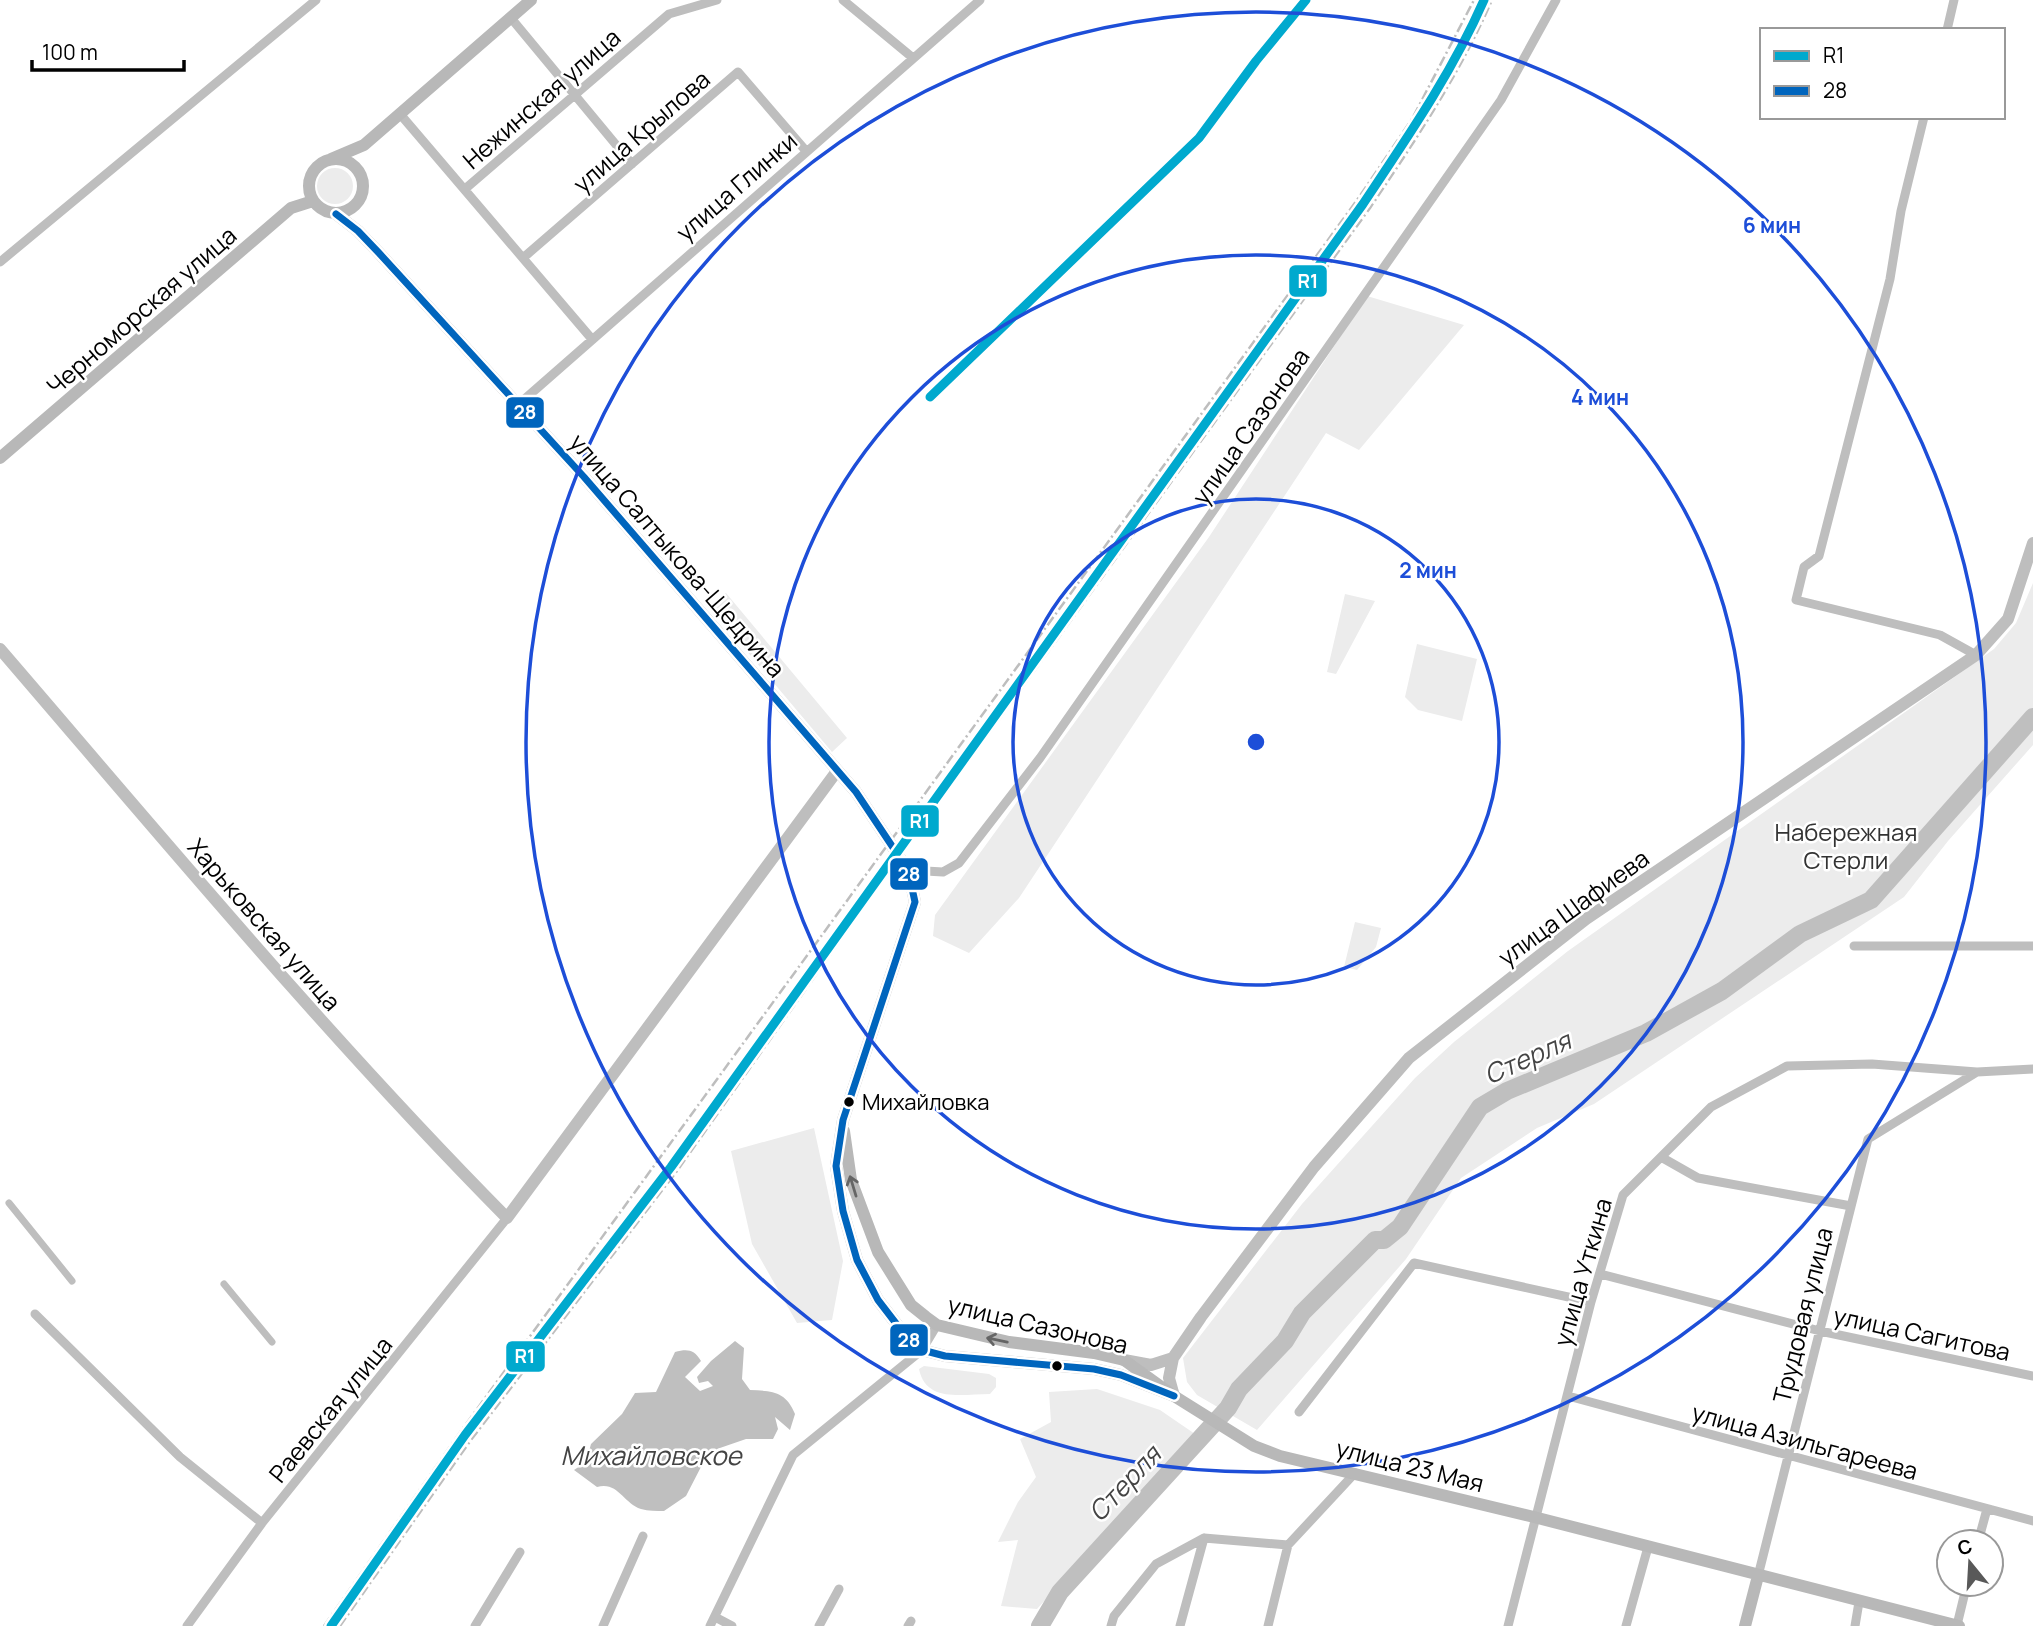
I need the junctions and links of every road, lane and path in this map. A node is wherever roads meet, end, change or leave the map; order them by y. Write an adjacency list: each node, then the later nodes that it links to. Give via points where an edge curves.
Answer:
1 (316, 0): 27 (street)
2 (531, 0): 8 (main road)
3 (717, 0): 11 (street, Нежинская улица, via 669,14)
4 (843, 0): 10 (street)
5 (980, 0): 10 (street, улица Глинки)
6 (1556, 0): 35 (street, улица Сазонова, via 1501,100 1040,758 959,863 934,873)
7 (1954, 0): 9 (street)
8 (511, 18): 11 (street); 12 (main road)
9 (1947, 28)
10 (913, 58): 15 (street, улица Глинки)
11 (574, 94): 17 (street); 20 (street, Нежинская улица)
12 (400, 114): 14 (main road); 20 (street)
13 (1924, 119): 33 (street, via 1890,279 1819,556 1804,567 1796,600 1940,635)
14 (364, 145): 16 (main road); 18 (main road)
15 (806, 150): 17 (street, улица Крылова, via 738,72); 28 (street, улица Глинки)
16 (331, 159): 18 (main road, via 348,162); 19 (main road)
17 (632, 164): 26 (street, улица Крылова)
18 (360, 174): 22 (main road, via 363,190)
19 (311, 175): 21 (main road); 23 (main road)
20 (465, 190): 26 (street)
21 (313, 201): 23 (main road, Черноморская улица); 24 (main road)
22 (356, 205): 24 (main road); 25 (main road)
23 (291, 208): 30 (main road, Черноморская улица)
24 (336, 214): 25 (main road, улица Салтыкова-Щедрина)
25 (358, 231): 29 (main road, улица Салтыкова-Щедрина)
26 (523, 258): 28 (street)
27 (0, 262)
28 (591, 338): 29 (street, улица Глинки)
29 (519, 404): 34 (main road, улица Салтыкова-Щедрина)
30 (0, 458)
31 (2033, 543): 33 (street, улица Шафиева, via 2008,619)
32 (0, 649): 45 (street, Харьковская улица, via 278,973 412,1122)
33 (1976, 655): 56 (street, улица Шафиева, via 1586,919 1409,1058 1314,1167)
34 (837, 771): 35 (main road, улица Салтыкова-Щедрина); 45 (street)
35 (908, 870): 36 (main road, улица Салтыкова-Щедрина, via 915,902)
36 (910, 917): 41 (main road, улица Сазонова)
37 (1854, 946): 38 (street)
38 (2033, 946)
39 (2033, 1069): 40 (street, улица Уткина)
40 (1978, 1072): 42 (street, улица Уткина, via 1872,1064 1787,1066 1710,1107); 44 (street, Трудовая улица, via 1868,1139)
41 (843, 1120): 51 (main road, улица Сазонова, one-way to 41, via 911,1305 878,1252 850,1180); 54 (main road, улица Сазонова, via 836,1166 857,1260 878,1300)
42 (1661, 1157): 44 (street, via 1698,1178); 46 (street, улица Уткина, via 1623,1195)
43 (9, 1203): 47 (street)
44 (1851, 1206): 52 (street, Трудовая улица)
45 (507, 1218): 68 (street, Раевская улица)
46 (1600, 1273): 49 (street, улица Уткина); 52 (street, улица Сагитова)
47 (72, 1281)
48 (224, 1284): 53 (street)
49 (1591, 1302): 61 (street, улица Уткина); 62 (street, via 1414,1263)
50 (35, 1314): 68 (street, via 180,1457)
51 (937, 1325): 54 (street); 55 (main road, улица Сазонова, one-way to 51, via 1009,1342)
52 (1820, 1331): 59 (street, улица Сагитова); 63 (street, Трудовая улица)
53 (272, 1342)
54 (922, 1350): 58 (main road, улица Сазонова, via 944,1356); 79 (street, via 793,1455)
55 (1094, 1353): 57 (main road, улица Сазонова); 58 (street, via 1098,1360)
56 (1173, 1357): 57 (street, via 1151,1365); 60 (street, via 1169,1378)
57 (1124, 1360): 60 (main road, улица Сазонова)
58 (1094, 1368): 60 (main road, улица Сазонова)
59 (2033, 1376)
60 (1174, 1396): 64 (main road, улица 23 Мая, via 1254,1446)
61 (1568, 1396): 63 (street, улица Азильгареева); 66 (street, улица Уткина)
62 (1299, 1412)
63 (1789, 1457): 65 (street, улица Азильгареева); 75 (street, Трудовая улица)
64 (1355, 1473): 66 (main road, улица 23 Мая); 72 (street)
65 (1987, 1509): 67 (street, улица Азильгареева); 69 (street)
66 (1534, 1517): 73 (main road, улица 23 Мая); 88 (street, улица Уткина)
67 (2033, 1521)
68 (262, 1523): 80 (street, Раевская улица)
69 (1982, 1528)
70 (643, 1536): 82 (street)
71 (1204, 1538): 72 (street); 85 (street, via 1156,1564); 86 (street)
72 (1288, 1545): 87 (street)
73 (1648, 1547): 75 (main road, улица 23 Мая); 89 (street)
74 (520, 1552): 81 (street)
75 (1758, 1576): 78 (main road, улица 23 Мая); 90 (main road, Трудовая улица)
76 (839, 1589): 84 (street)
77 (1965, 1598): 92 (street)
78 (1859, 1602): 91 (street); 92 (main road, улица 23 Мая)
79 (712, 1621): 83 (street)
80 (187, 1626)
81 (475, 1626)
82 (603, 1626)
83 (732, 1626)
84 (819, 1626)
85 (1111, 1626)
86 (1180, 1626)
87 (1268, 1626)
88 (1508, 1626)
89 (1626, 1626)
90 (1745, 1626)
91 (1855, 1626)
92 (1958, 1626)

